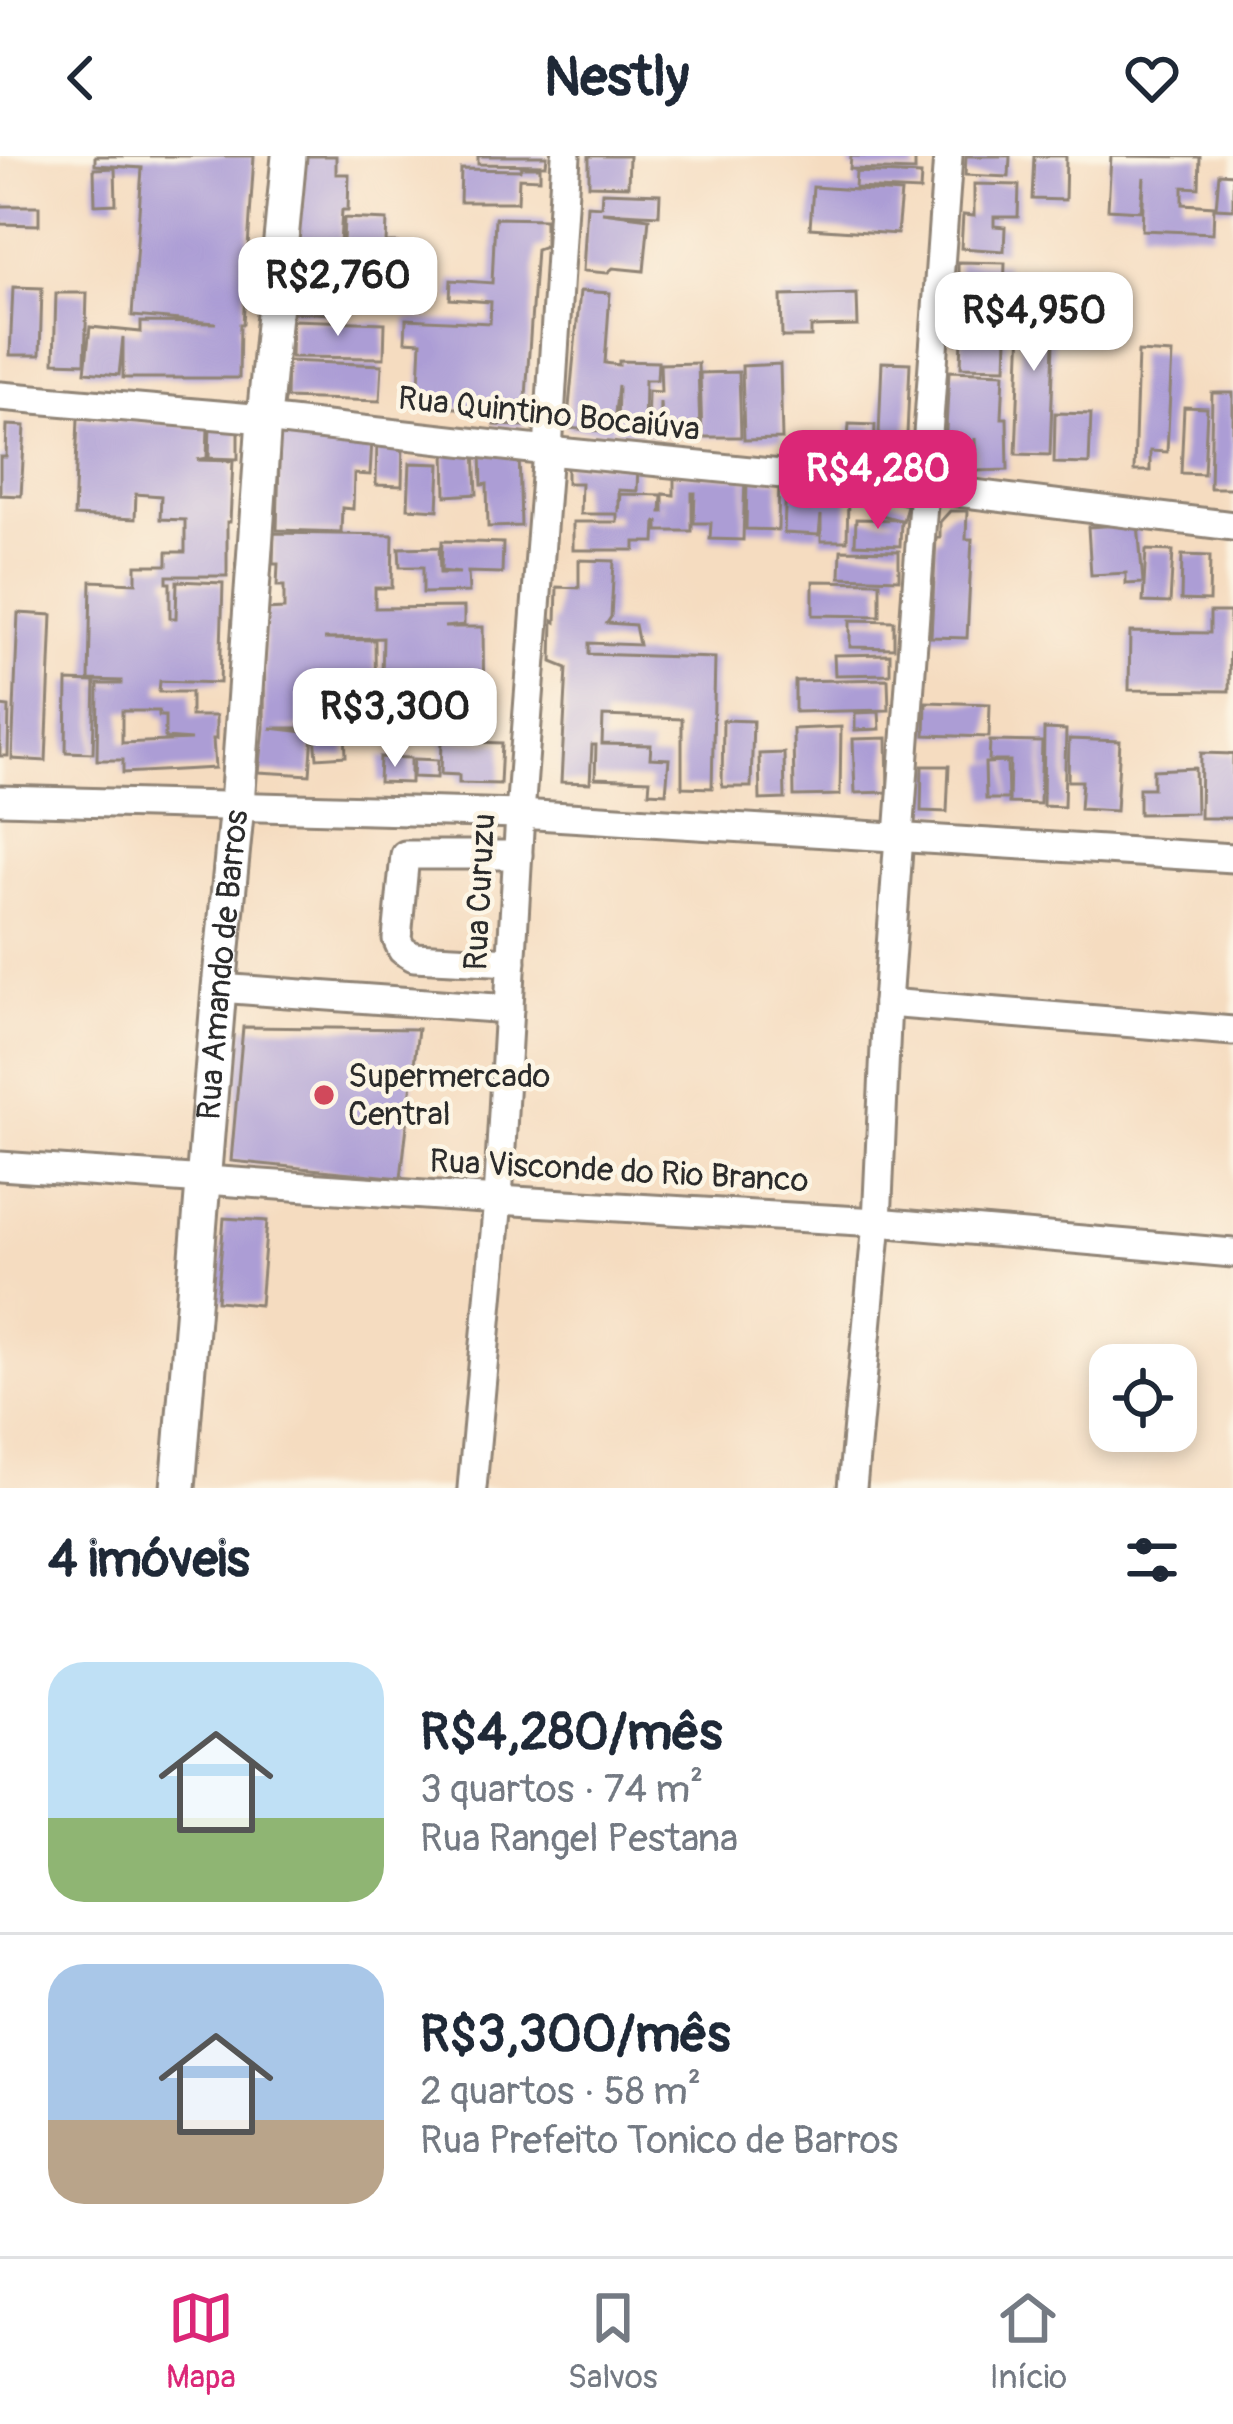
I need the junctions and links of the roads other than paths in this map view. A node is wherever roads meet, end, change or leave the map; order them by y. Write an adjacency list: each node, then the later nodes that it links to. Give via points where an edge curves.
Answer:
1 (289, 156): 5 (main road, Rua Amando de Barros)
2 (566, 156): 6 (street, Rua Curuzu)
3 (948, 156): 7 (street)
4 (0, 396): 5 (street, Rua Quintino Bocaiúva)
5 (264, 419): 6 (street, Rua Quintino Bocaiúva); 10 (main road, Rua Amando de Barros)
6 (548, 451): 7 (street, Rua Quintino Bocaiúva); 11 (street, Rua Curuzu)
7 (925, 488): 8 (street, Rua Quintino Bocaiúva); 12 (street)
8 (1233, 526)
9 (0, 800): 10 (street)
10 (237, 805): 11 (street); 16 (main road, Rua Amando de Barros)
11 (520, 814): 12 (street); 13 (street, Rua Curuzu)
12 (900, 838): 14 (street); 17 (street)
13 (518, 855): 15 (street, Rua Curuzu); 15 (street, via 405,855 397,939 415,957)
14 (1233, 857)
15 (512, 962): 18 (street, Rua Curuzu)
16 (219, 988): 18 (street); 21 (main road, Rua Amando de Barros)
17 (887, 1003): 19 (street); 23 (street)
18 (509, 1009): 22 (street, Rua Curuzu)
19 (1233, 1031)
20 (0, 1166): 21 (street, Rua Visconde do Rio Branco)
21 (205, 1181): 22 (street, Rua Visconde do Rio Branco); 25 (main road, Rua Amando de Barros)
22 (498, 1200): 23 (street, Rua Visconde do Rio Branco); 26 (street, Rua Curuzu)
23 (878, 1222): 24 (street, Rua Visconde do Rio Branco); 27 (street)
24 (1233, 1253)
25 (178, 1488)
26 (472, 1488)
27 (852, 1488)

